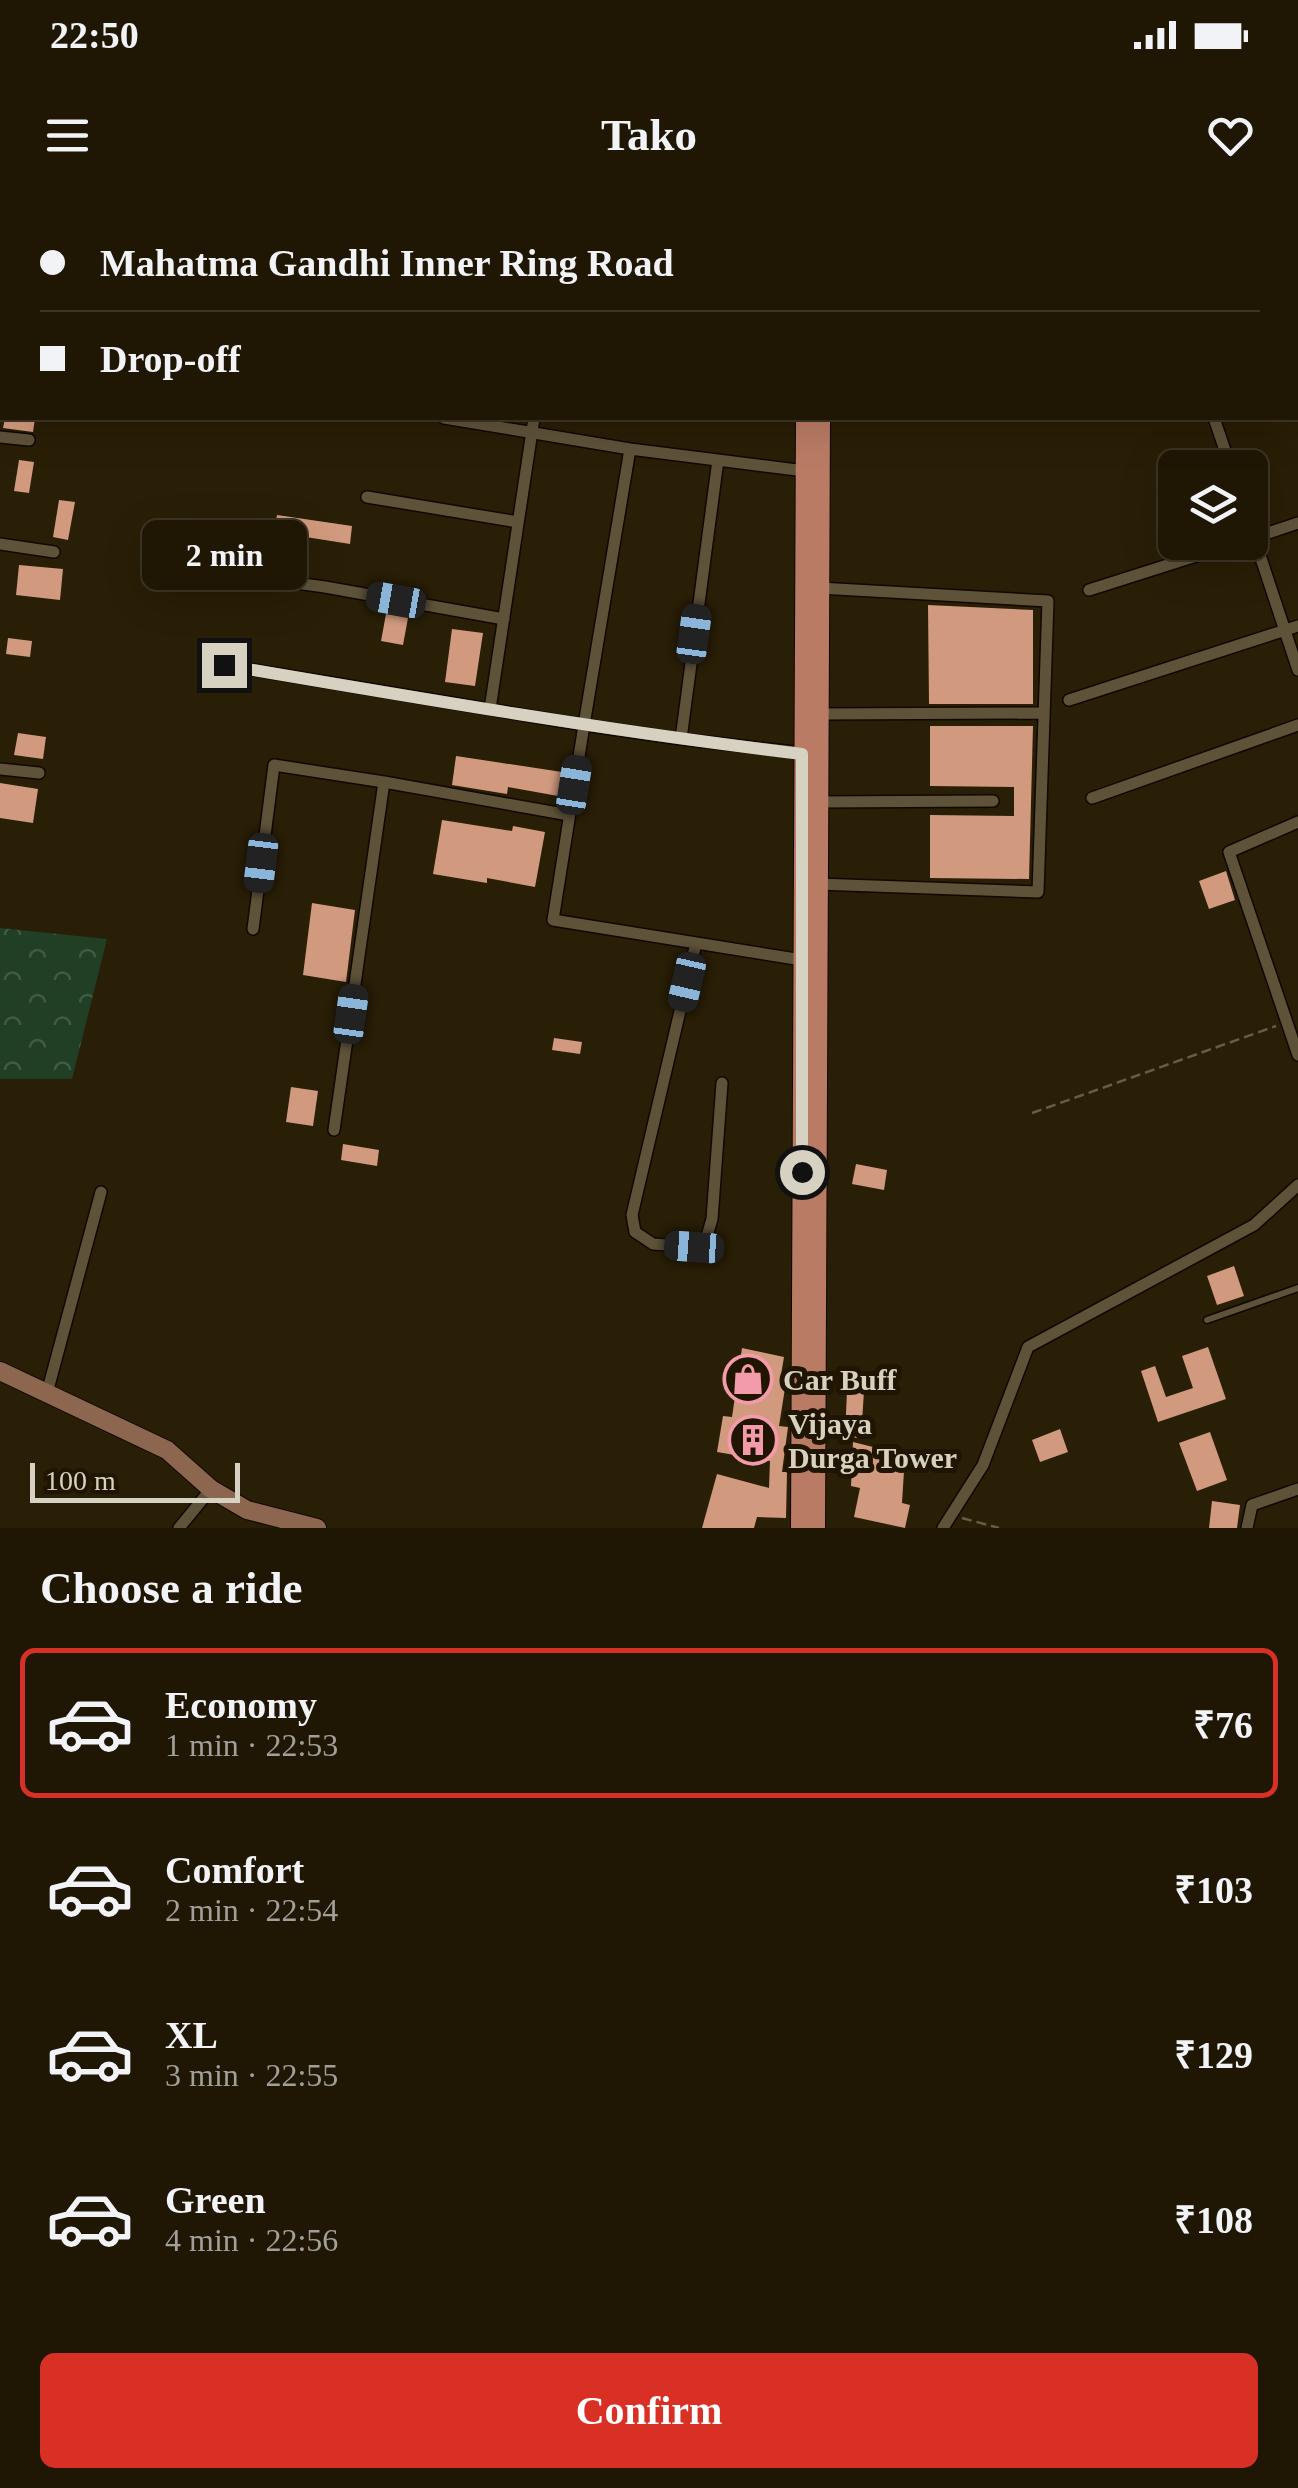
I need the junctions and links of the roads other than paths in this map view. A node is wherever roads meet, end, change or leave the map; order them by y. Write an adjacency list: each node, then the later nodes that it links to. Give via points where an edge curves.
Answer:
1 (457, 420): 6 (street)
2 (534, 420): 6 (street)
3 (805, 420): 12 (main road)
4 (821, 420): 22 (main road)
5 (1215, 420): 10 (street)
6 (532, 432): 9 (street); 14 (street)
7 (0, 437): 8 (street)
8 (29, 440)
9 (630, 449): 11 (street); 33 (street)
10 (1225, 450)
11 (718, 460): 12 (street); 35 (street)
12 (805, 471): 36 (main road)
13 (366, 497): 14 (street)
14 (518, 522): 24 (street)
15 (1298, 524): 16 (street)
16 (1268, 530)
17 (0, 544): 18 (street)
18 (54, 552)
19 (1183, 560): 23 (street)
20 (1260, 560): 26 (street)
21 (238, 575): 24 (street)
22 (819, 588): 31 (main road); 32 (street, via 1048,601)
23 (1089, 590)
24 (504, 619): 30 (street)
25 (1298, 626): 26 (street)
26 (1285, 630): 28 (street); 29 (street)
27 (224, 665): 30 (street)
28 (1298, 670)
29 (1069, 700)
30 (490, 710): 33 (street)
31 (820, 714): 32 (street); 42 (main road)
32 (1044, 714): 45 (street, via 1038,892)
33 (584, 725): 35 (street); 43 (street)
34 (1298, 725): 40 (street)
35 (680, 740): 36 (street)
36 (802, 754): 48 (main road)
37 (0, 769): 38 (street)
38 (39, 773)
39 (384, 782): 43 (street); 46 (street, via 274,765); 51 (street)
40 (1092, 798)
41 (993, 801): 42 (street)
42 (819, 802): 45 (main road)
43 (570, 815): 47 (street, via 553,920)
44 (1298, 822): 49 (street, via 1229,852)
45 (818, 884): 64 (main road)
46 (253, 929)
47 (696, 943): 48 (street); 50 (street, via 632,1214 636,1232 653,1244 694,1247 707,1236)
48 (802, 960): 63 (main road)
49 (1298, 1055)
50 (722, 1083)
51 (334, 1130)
52 (1298, 1185): 65 (street, via 1254,1224 1028,1347 983,1465)
53 (101, 1192): 57 (street)
54 (1298, 1288): 55 (lane)
55 (1207, 1320)
56 (0, 1371): 57 (main road)
57 (47, 1393): 58 (main road, via 167,1450)
58 (211, 1489): 60 (main road); 61 (street)
59 (1298, 1489): 66 (street, via 1252,1506)
60 (292, 1525): 62 (main road)
61 (179, 1528)
62 (317, 1528)
63 (800, 1528)
64 (816, 1528)
65 (943, 1528)
66 (1248, 1528)

